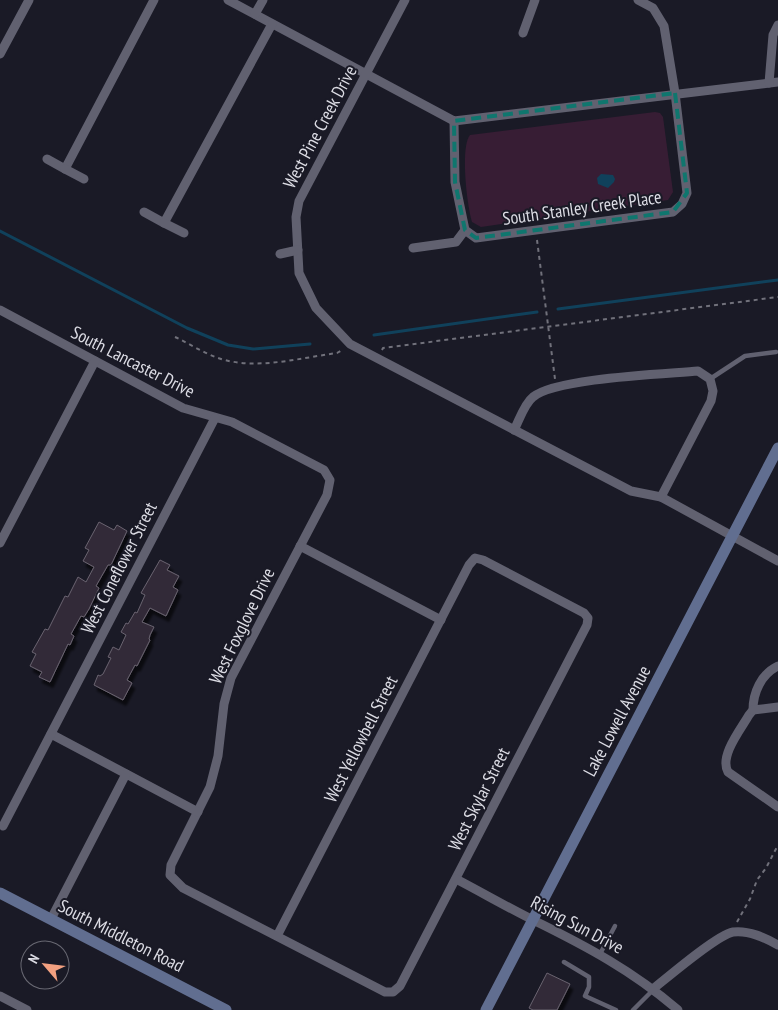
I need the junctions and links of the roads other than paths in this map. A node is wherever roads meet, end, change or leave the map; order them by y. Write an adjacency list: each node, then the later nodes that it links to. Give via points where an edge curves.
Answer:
1 (29, 0): 13 (street)
2 (154, 0): 19 (street)
3 (228, 0): 9 (street)
4 (263, 0): 9 (street)
5 (405, 0): 14 (street, West Pine Creek Drive)
6 (535, 0): 12 (street)
7 (638, 0): 8 (street)
8 (656, 4): 16 (street, South Stanley Creek Place, via 664,26)
9 (255, 14): 10 (street)
10 (272, 24): 14 (street); 22 (street)
11 (778, 25): 15 (street, via 773,35)
12 (523, 33)
13 (0, 54)
14 (366, 74): 17 (street); 26 (street, West Pine Creek Drive, via 299,201 296,217)
15 (774, 83): 16 (street)
16 (675, 93): 17 (street); 23 (street, South Stanley Creek Place, via 687,193 673,212 476,238)
17 (454, 121): 23 (street, via 455,182)
18 (47, 159): 19 (street)
19 (65, 169): 20 (street)
20 (84, 179)
21 (144, 212): 22 (street)
22 (164, 223): 24 (street)
23 (465, 230): 25 (street, via 456,242)
24 (184, 234)
25 (413, 248)
26 (298, 250): 27 (street); 33 (street, West Pine Creek Drive, via 299,272 316,308 350,344)
27 (280, 254)
28 (0, 310): 30 (street, South Lancaster Drive)
29 (776, 352): 31 (lane, via 745,356)
30 (95, 361): 32 (street, South Lancaster Drive, via 183,408); 38 (street)
31 (710, 379): 33 (street, via 698,371 585,382 542,390 531,398); 36 (street, via 711,401)
32 (215, 418): 35 (street, South Lancaster Drive, via 232,422 324,470); 46 (street, West Coneflower Street)
33 (514, 430): 36 (street, West Pine Creek Drive, via 631,491)
34 (778, 448): 37 (main road, Lake Lowell Avenue)
35 (330, 480): 39 (street, West Foxglove Drive, via 326,495)
36 (661, 497): 37 (street, West Pine Creek Drive)
37 (733, 536): 40 (street, West Pine Creek Drive); 54 (main road, Lake Lowell Avenue)
38 (0, 543)
39 (300, 546): 42 (street); 49 (street, West Foxglove Drive, via 231,678 224,704 218,756 210,787)
40 (778, 561)
41 (588, 618): 42 (street, West Yellowbell Street, via 584,613 475,558); 51 (street, West Skylar Street)
42 (441, 620): 56 (street, West Yellowbell Street)
43 (778, 666): 45 (street, via 763,677 753,701)
44 (778, 707): 45 (street)
45 (753, 710): 48 (street, via 727,752 725,767)
46 (51, 734): 47 (street); 50 (street, West Coneflower Street)
47 (126, 774): 49 (street); 53 (street)
48 (778, 807)
49 (198, 812): 56 (street, West Foxglove Drive, via 171,865 170,875 183,888)
50 (3, 826)
51 (456, 878): 54 (street, Rising Sun Drive); 56 (street, West Skylar Street, via 400,986 393,992 385,992)
52 (0, 893): 53 (main road, South Middleton Road)
53 (51, 919): 63 (main road, South Middleton Road)
54 (533, 920): 58 (street, Rising Sun Drive); 64 (main road, Lake Lowell Avenue)
55 (615, 926): 58 (lane)
56 (276, 936)
57 (778, 945): 60 (street, via 760,936 736,932 726,934)
58 (600, 954): 60 (street, Rising Sun Drive)
59 (564, 962): 65 (lane, via 589,977 585,996)
60 (653, 989): 66 (lane); 67 (street, Rising Sun Drive)
61 (0, 996): 62 (street)
62 (27, 1010)
63 (226, 1010)
64 (486, 1010)
65 (616, 1010)
66 (633, 1010)
67 (678, 1010)

